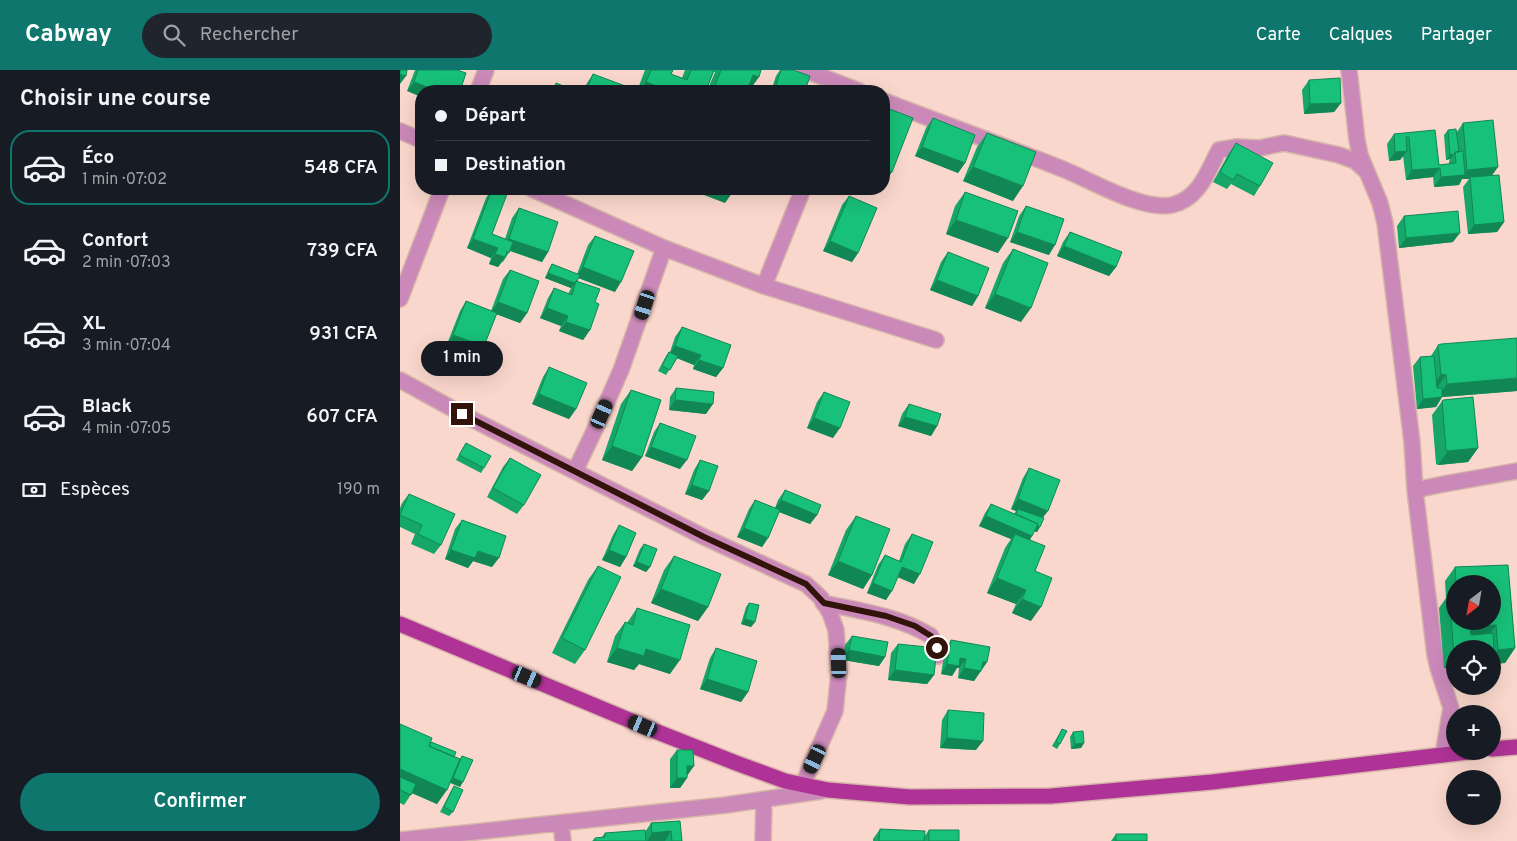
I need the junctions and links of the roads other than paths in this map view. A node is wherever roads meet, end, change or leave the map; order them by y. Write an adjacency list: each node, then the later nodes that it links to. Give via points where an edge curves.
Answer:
1 (486, 70): 4 (street)
2 (804, 70): 5 (street)
3 (1349, 70): 9 (street, via 1357,140)
4 (480, 85)
5 (834, 85)
6 (890, 103): 9 (street, via 1067,171 1104,189 1151,204 1171,205 1192,195 1208,174 1219,150 1237,147 1267,147 1284,143 1339,155)
7 (400, 132): 8 (street)
8 (415, 138)
9 (1366, 171): 20 (street, via 1385,224)
10 (440, 195): 15 (street)
11 (545, 195): 13 (street)
12 (801, 195): 14 (street)
13 (664, 248): 14 (street); 18 (street, via 621,370)
14 (764, 286): 16 (street)
15 (400, 299)
16 (936, 340)
17 (400, 380): 18 (street)
18 (575, 471): 21 (street, via 704,537 806,584)
19 (1517, 471): 20 (street)
20 (1415, 490): 26 (street, via 1435,655 1451,708)
21 (824, 603): 23 (street, via 886,616 915,626 931,636); 28 (street, via 836,630 839,673 835,711)
22 (400, 624): 28 (main road, via 660,733 785,781)
23 (938, 656)
24 (1517, 747): 25 (main road)
25 (1501, 749)
26 (1443, 755): 27 (main road); 29 (main road, via 1212,782 1051,796 910,797)
27 (1446, 755)
28 (803, 784): 29 (main road)
29 (828, 790): 30 (street)
30 (764, 801): 31 (street); 34 (street)
31 (561, 823): 32 (street); 33 (street)
32 (400, 840)
33 (563, 841)
34 (763, 841)

